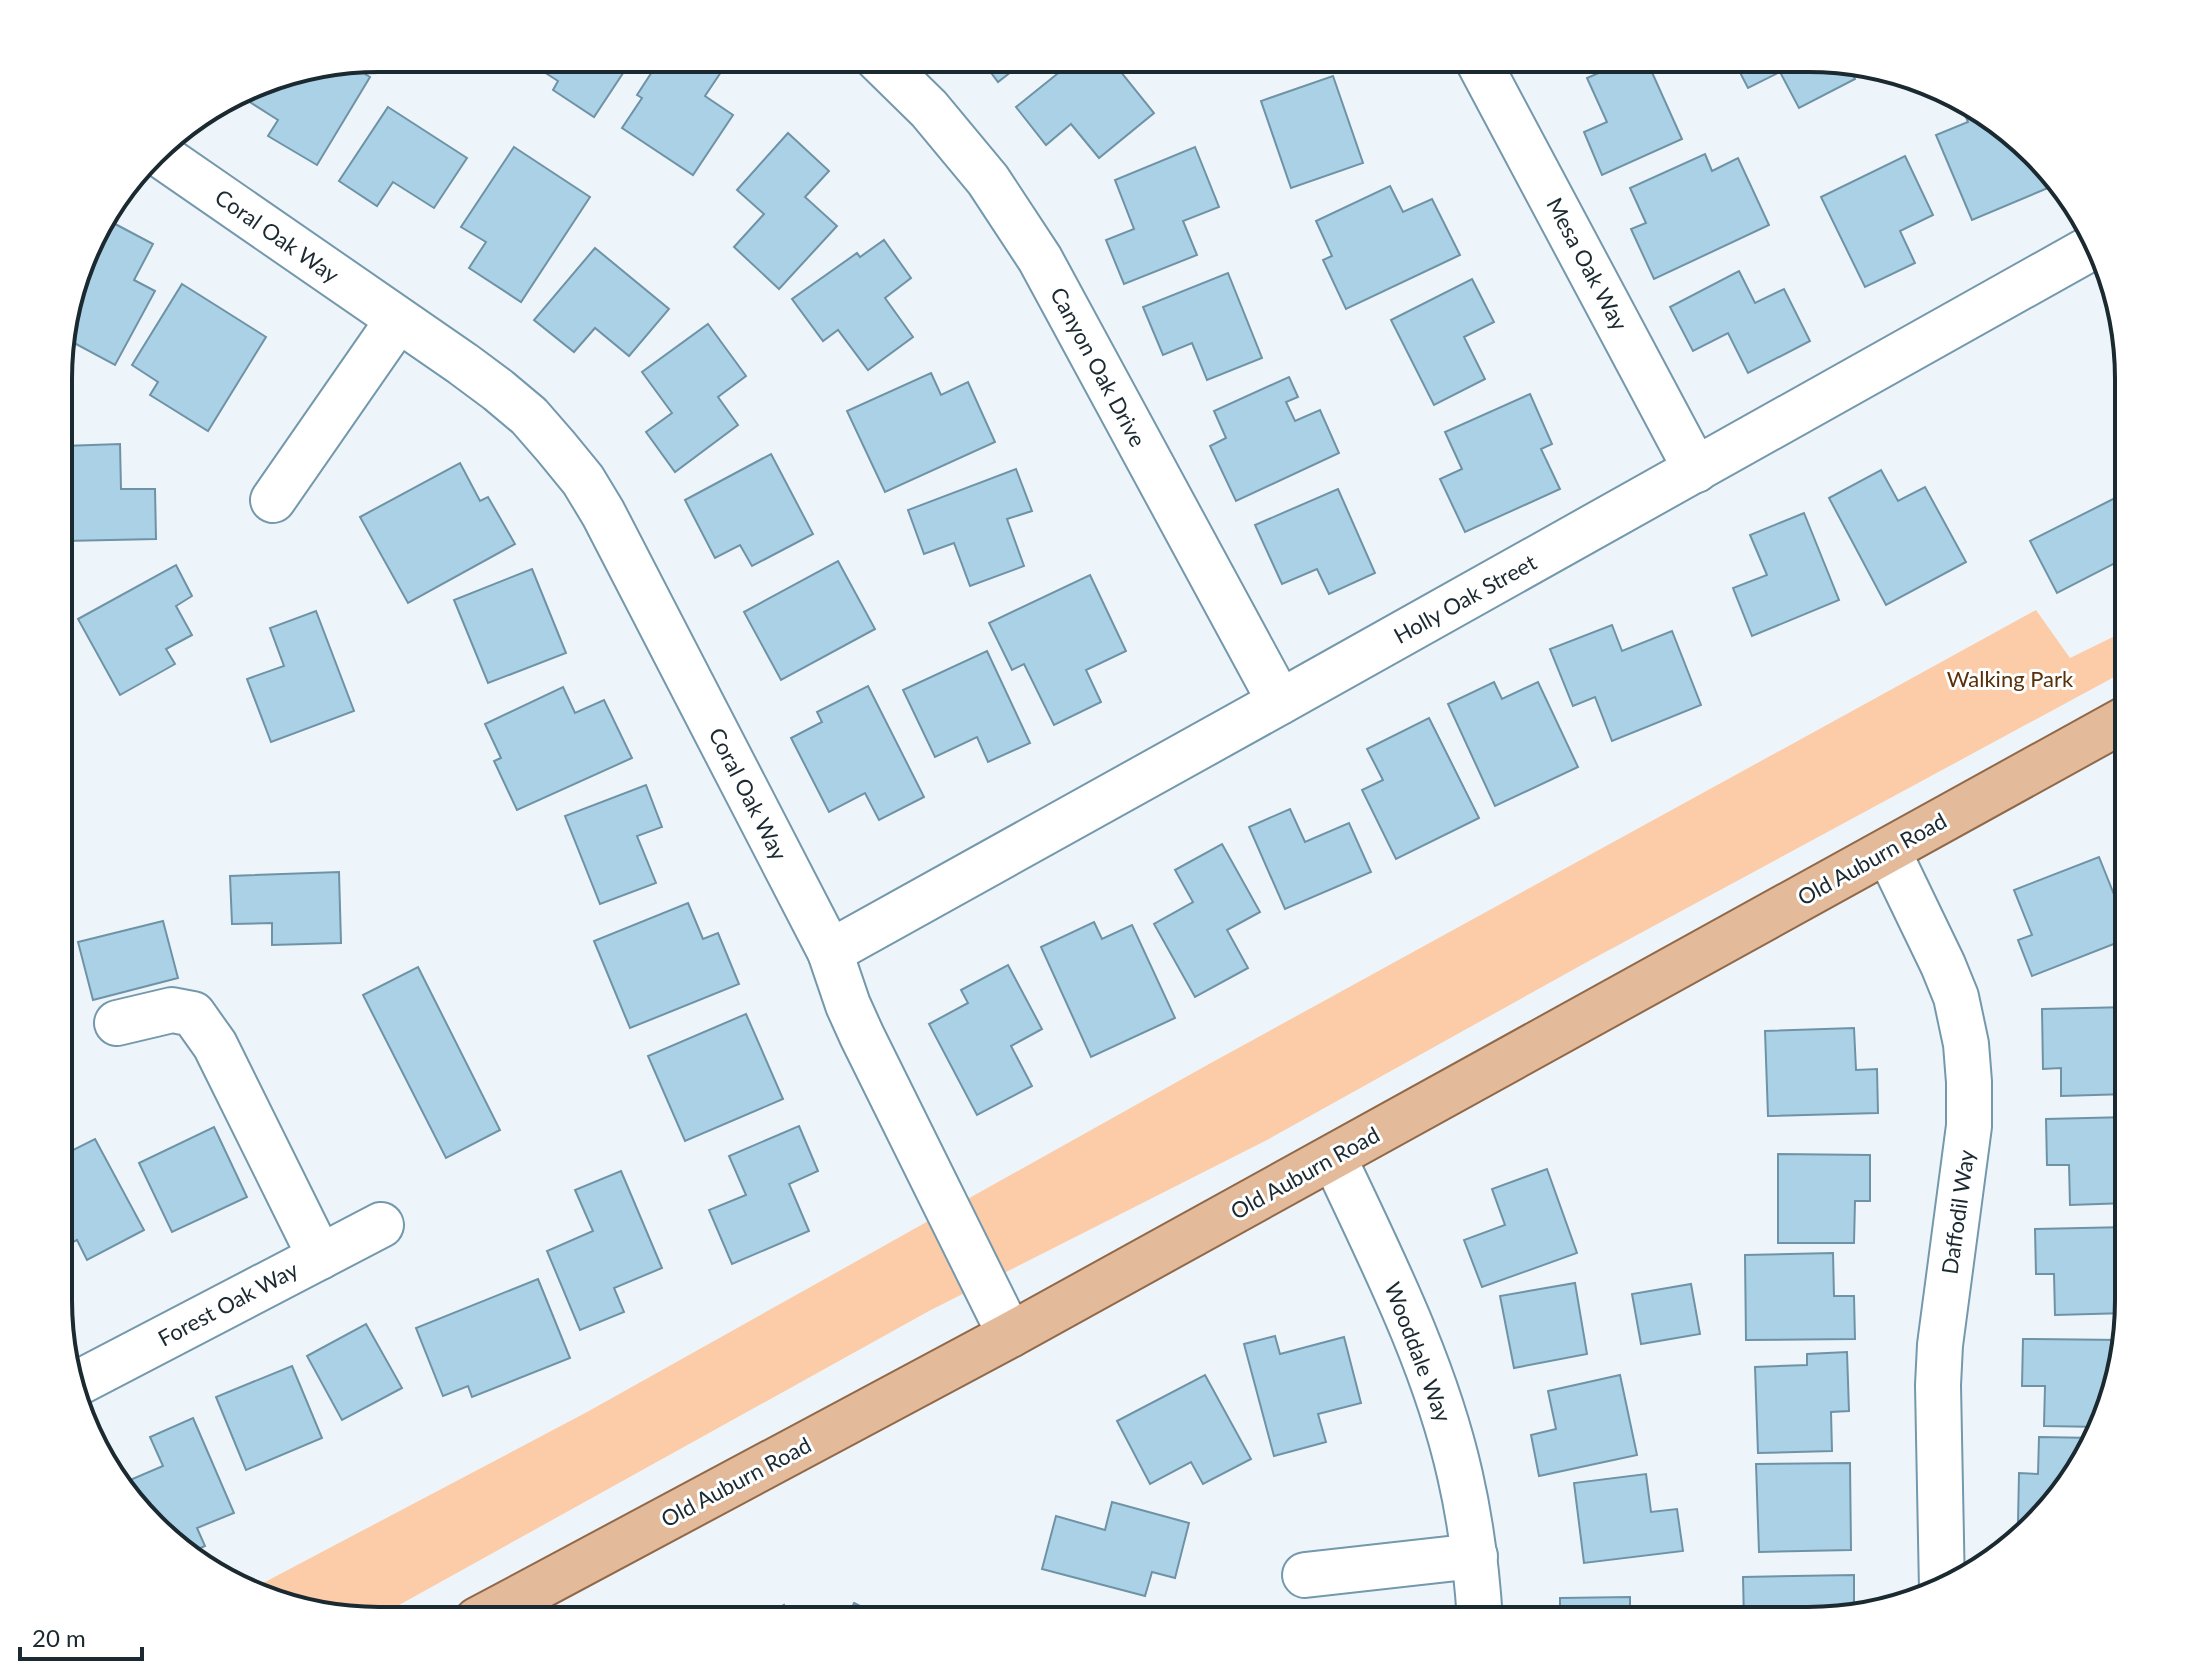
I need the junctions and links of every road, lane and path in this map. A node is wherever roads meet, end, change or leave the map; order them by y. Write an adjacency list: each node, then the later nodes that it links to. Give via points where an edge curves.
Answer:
1 (891, 72): 8 (street, Canyon Oak Drive, via 988,180 1040,259)
2 (1484, 72): 6 (street, Mesa Oak Way)
3 (166, 159): 5 (street, Coral Oak Way)
4 (2087, 250): 6 (street, Holly Oak Street)
5 (398, 320): 7 (street); 11 (street, Coral Oak Way, via 529,416 583,480)
6 (1696, 470): 8 (street, Holly Oak Street)
7 (273, 500)
8 (1280, 702): 11 (street, Holly Oak Street)
9 (2115, 725): 10 (main road, Old Auburn Road)
10 (1888, 851): 13 (main road, Old Auburn Road); 20 (street, Daffodil Way, via 1956,997 1969,1082 1969,1126 1938,1372)
11 (830, 952): 16 (street, Coral Oak Way, via 862,1036)
12 (117, 1023): 15 (street, via 172,1010 193,1014 215,1045)
13 (1334, 1158): 16 (main road, Old Auburn Road); 18 (street, Wooddale Way, via 1423,1357 1461,1476)
14 (381, 1225): 15 (street, Forest Oak Way)
15 (320, 1257): 17 (street, Forest Oak Way)
16 (1010, 1335): 21 (main road, Old Auburn Road)
17 (82, 1381)
18 (1475, 1556): 19 (street); 22 (street, Wooddale Way)
19 (1305, 1575)
20 (1942, 1576)
21 (501, 1607)
22 (1479, 1607)

